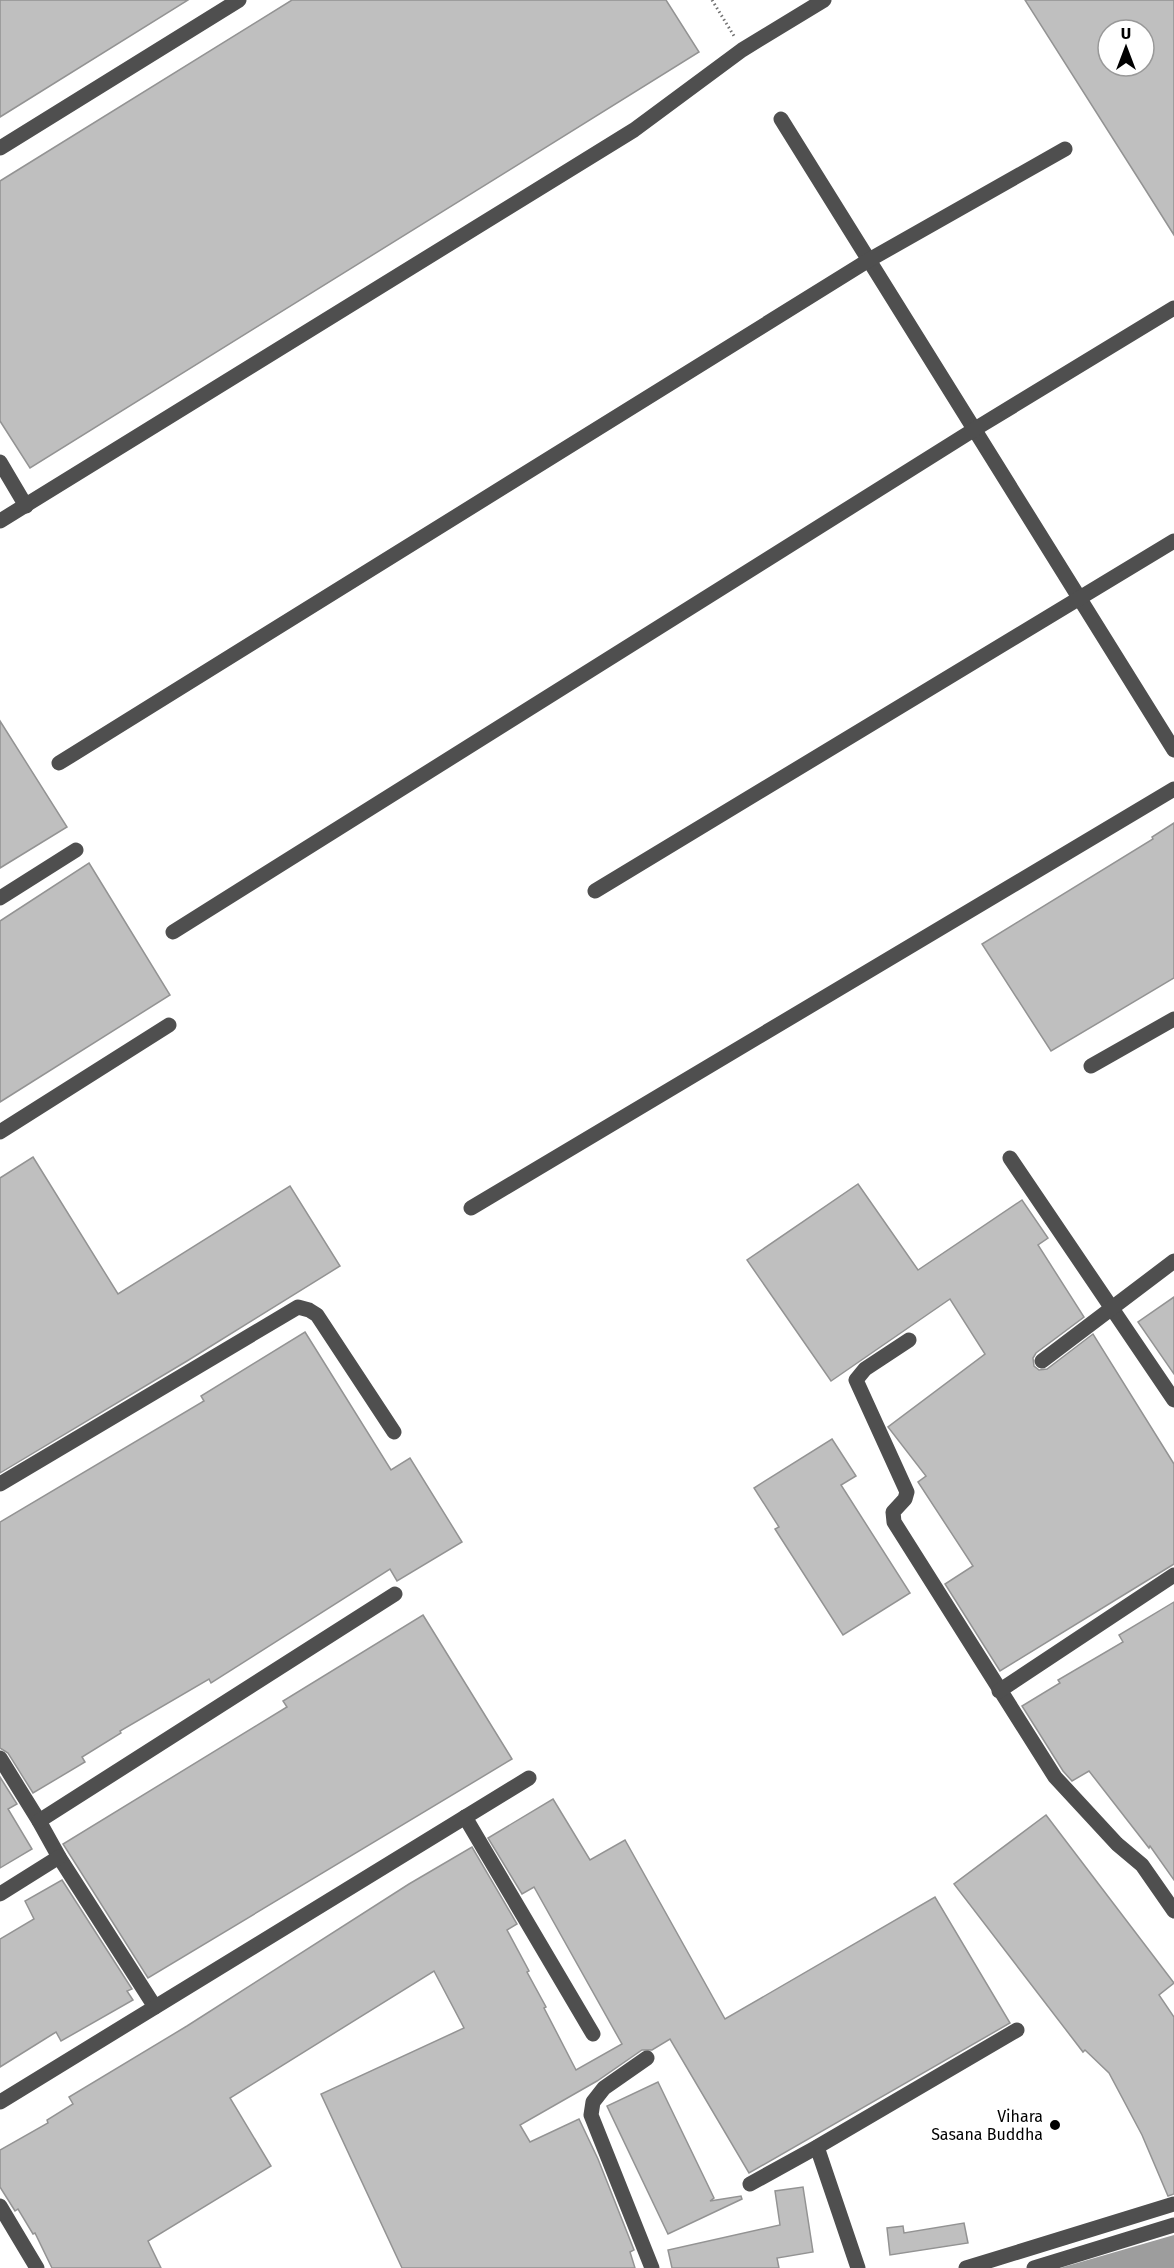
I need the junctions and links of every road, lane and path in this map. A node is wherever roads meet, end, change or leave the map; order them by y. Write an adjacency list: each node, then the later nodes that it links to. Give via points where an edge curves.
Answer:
1 (239, 0): 6 (lane)
2 (712, 0): 4 (path)
3 (824, 0): 4 (lane)
4 (742, 50): 12 (lane, via 634,130)
5 (781, 119): 8 (lane)
6 (0, 148)
7 (1065, 149): 8 (lane)
8 (869, 260): 10 (lane); 17 (lane)
9 (1174, 308): 10 (lane)
10 (975, 429): 15 (lane); 22 (lane)
11 (0, 462): 12 (lane)
12 (26, 506): 13 (lane)
13 (0, 521)
14 (1174, 541): 15 (lane)
15 (1079, 597): 16 (lane); 20 (lane)
16 (1174, 750)
17 (59, 763)
18 (1174, 789): 28 (lane)
19 (76, 850): 21 (lane)
20 (595, 891)
21 (0, 898)
22 (173, 932)
23 (1174, 1019): 25 (lane)
24 (170, 1025): 26 (lane)
25 (1091, 1066)
26 (0, 1132)
27 (1010, 1158): 30 (lane)
28 (471, 1208)
29 (1174, 1261): 30 (lane)
30 (1112, 1307): 32 (lane); 33 (lane)
31 (909, 1340): 38 (lane, via 865,1369 856,1380 907,1492 893,1512 894,1522)
32 (1042, 1361)
33 (1174, 1400)
34 (394, 1432): 35 (lane, via 317,1315 298,1307)
35 (0, 1484)
36 (1174, 1575): 38 (lane)
37 (395, 1594): 42 (lane)
38 (999, 1691): 45 (lane, via 1055,1777 1142,1865)
39 (0, 1758): 42 (lane)
40 (529, 1778): 41 (lane)
41 (465, 1817): 46 (lane); 48 (lane)
42 (39, 1821): 43 (lane)
43 (58, 1857): 44 (lane); 46 (lane)
44 (0, 1894)
45 (1174, 1911)
46 (155, 2007): 50 (lane)
47 (1017, 2030): 51 (lane)
48 (593, 2034)
49 (647, 2058): 57 (lane, via 604,2088 593,2102 591,2115)
50 (0, 2102)
51 (817, 2147): 52 (lane); 58 (lane)
52 (750, 2184)
53 (1174, 2204): 59 (lane)
54 (0, 2206): 56 (lane)
55 (1174, 2225): 60 (lane)
56 (37, 2268)
57 (652, 2268)
58 (858, 2268)
59 (966, 2268)
60 (1034, 2268)

